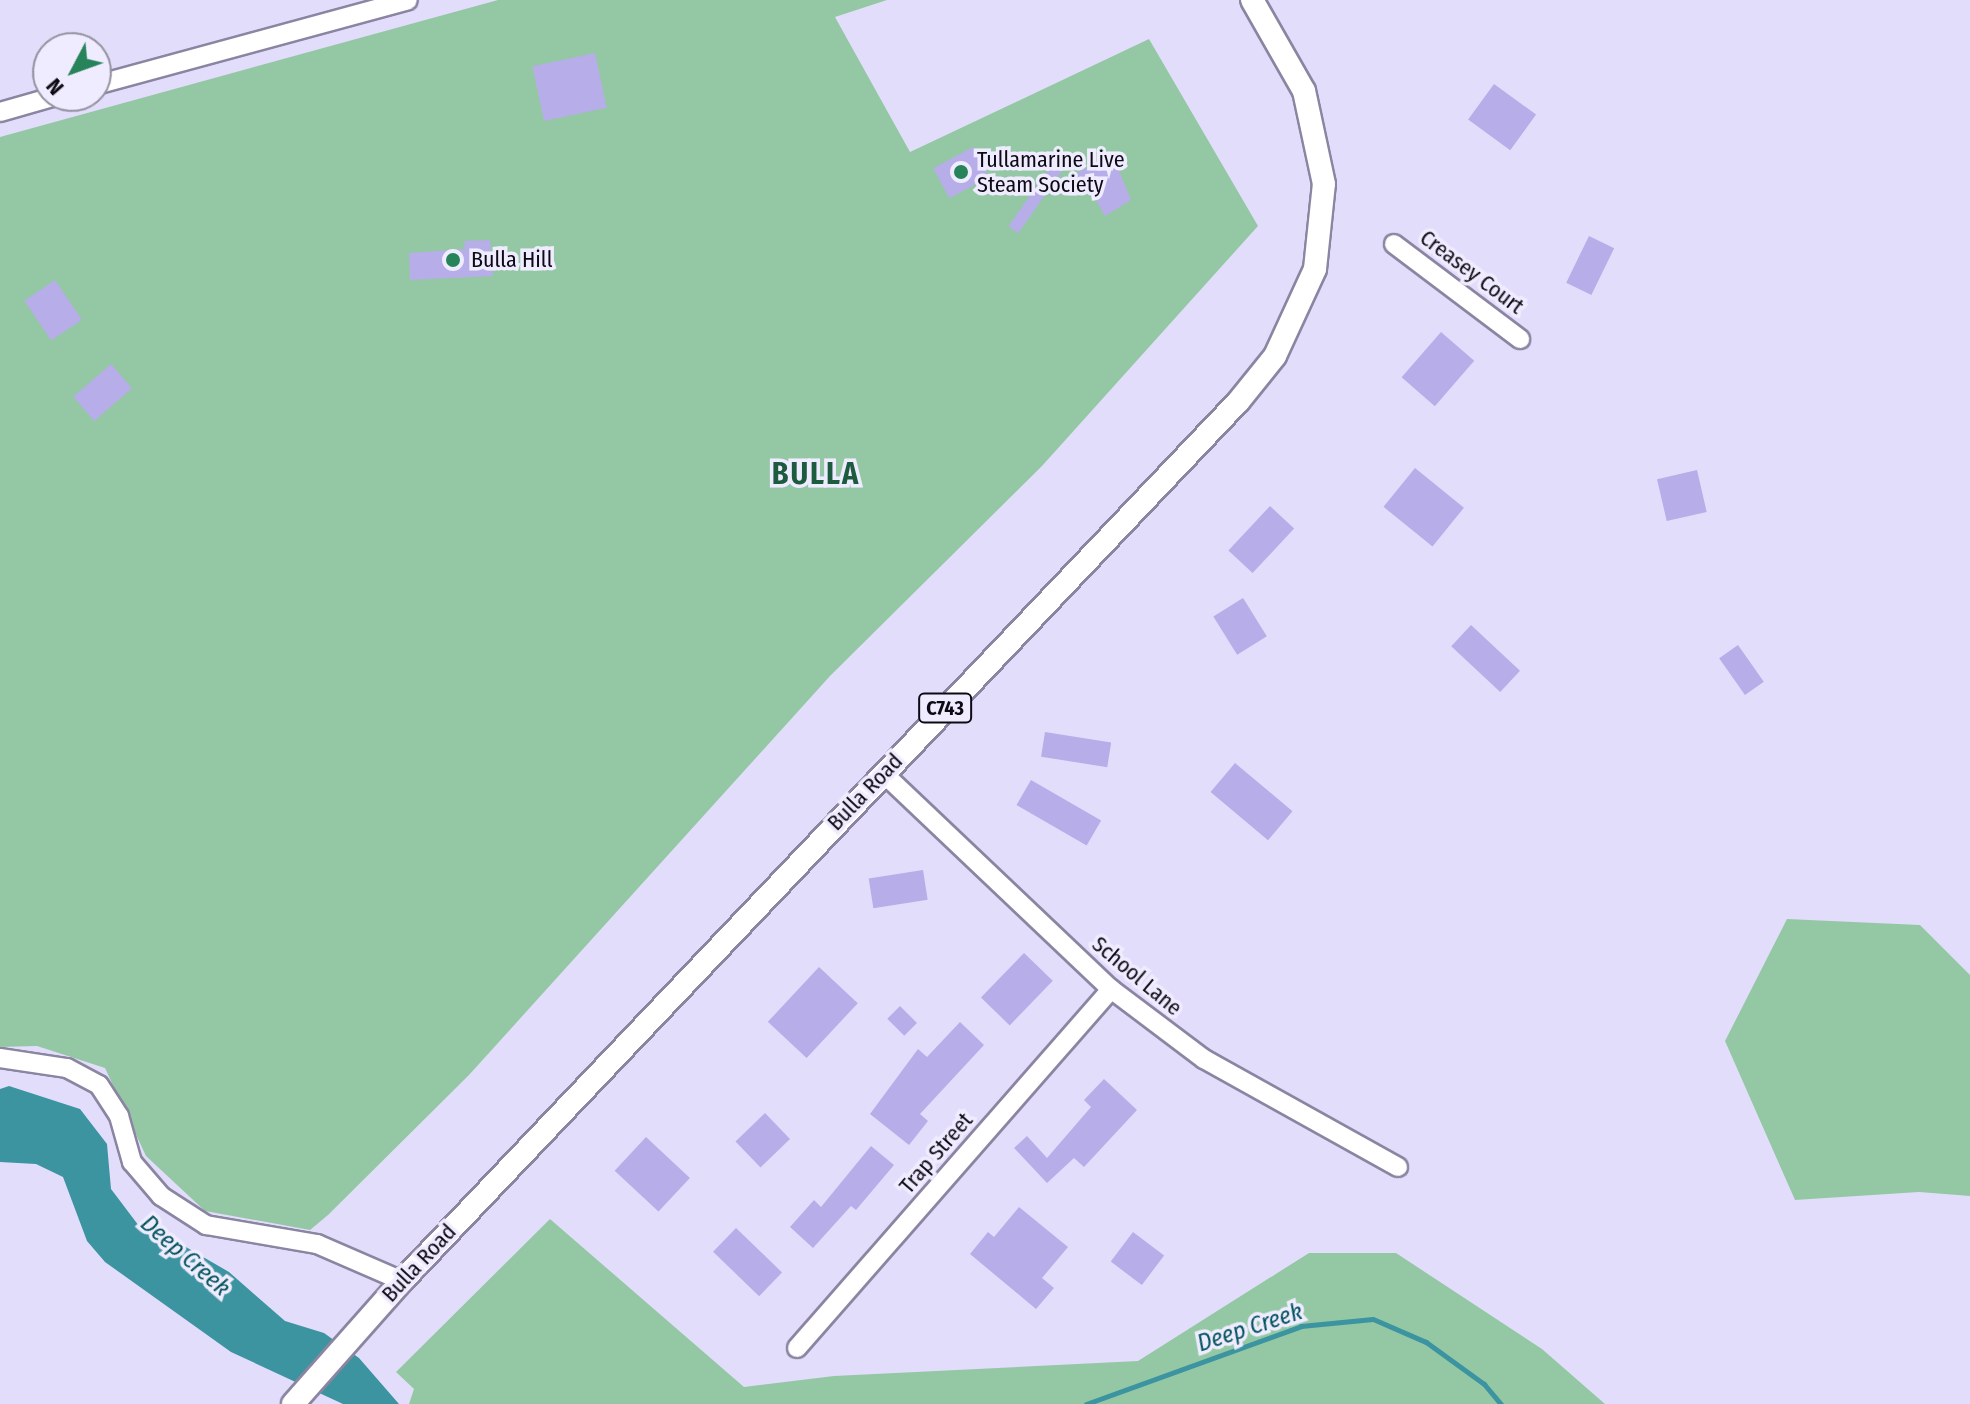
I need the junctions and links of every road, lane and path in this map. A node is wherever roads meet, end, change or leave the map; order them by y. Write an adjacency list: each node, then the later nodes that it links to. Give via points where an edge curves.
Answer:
1 (408, 0): 3 (street)
2 (1252, 0): 8 (main road, Bulla Road / C743, via 1304,91 1318,139 1323,226 1301,309 1275,356 1238,402)
3 (112, 81)
4 (32, 103): 5 (street)
5 (0, 112)
6 (1394, 244): 7 (street, Creasey Court)
7 (1520, 339)
8 (883, 773): 9 (street, School Lane); 12 (main road, Bulla Road / C743)
9 (1111, 989): 11 (street, School Lane, via 1204,1059); 13 (street, Trap Street)
10 (0, 1058): 12 (street, via 67,1068 99,1085 119,1116 132,1162 161,1196 206,1225 317,1244)
11 (1398, 1167)
12 (402, 1281): 14 (main road, Bulla Road / C743)
13 (797, 1348)
14 (293, 1404)

